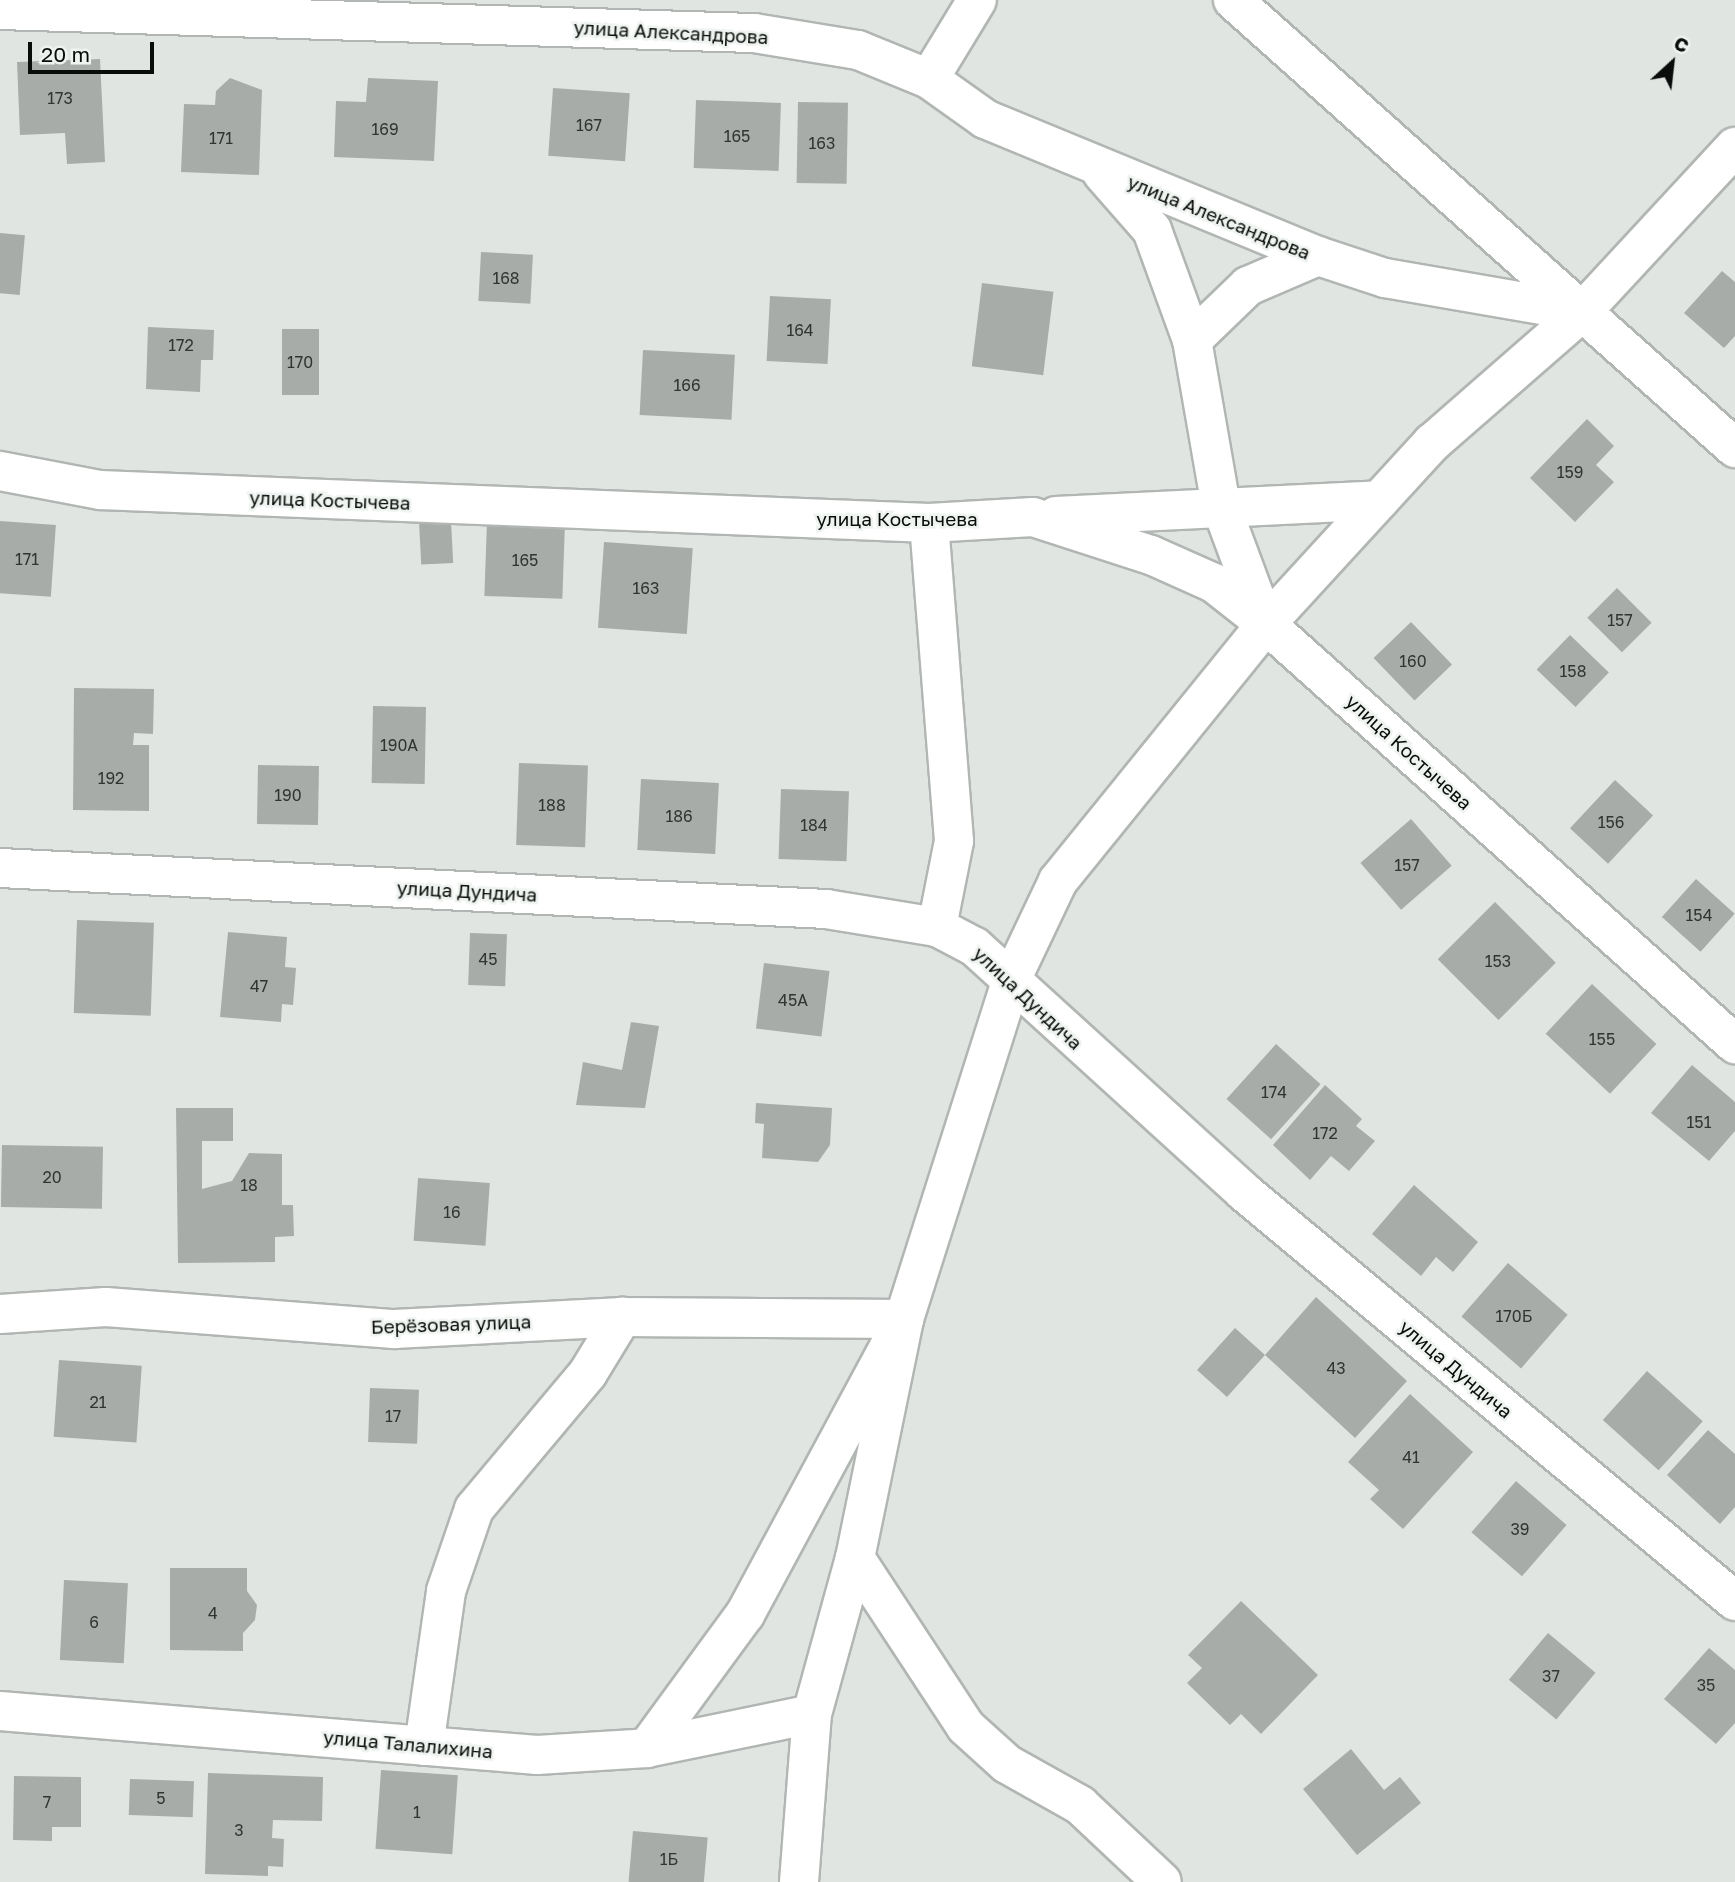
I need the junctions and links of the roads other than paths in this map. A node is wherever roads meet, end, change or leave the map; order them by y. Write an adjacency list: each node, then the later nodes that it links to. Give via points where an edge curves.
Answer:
1 (977, 0): 4 (street)
2 (1233, 0): 8 (street)
3 (0, 10): 4 (street, улица Александрова, via 754,33 858,50)
4 (929, 79): 6 (street, улица Александрова, via 985,119)
5 (1735, 147): 8 (street)
6 (1098, 169): 7 (street, улица Александрова); 9 (street, via 1152,230)
7 (1318, 256): 8 (street, улица Александрова, via 1385,278); 9 (street, via 1248,286)
8 (1582, 312): 10 (street); 12 (street, via 1432,443)
9 (1192, 341): 13 (street)
10 (1735, 448)
11 (0, 471): 15 (street, улица Костычева, via 100,490)
12 (1380, 500): 13 (street); 16 (street)
13 (1221, 506): 14 (street); 16 (street, via 1241,571)
14 (1032, 517): 15 (street, улица Костычева); 16 (street, улица Костычева, via 1151,555 1214,583)
15 (929, 523): 18 (street, via 954,841)
16 (1266, 624): 19 (street, via 1087,839 1052,891); 20 (street, улица Костычева)
17 (0, 867): 18 (street, улица Дундича, via 826,909)
18 (937, 927): 19 (street, улица Дундича, via 975,947)
19 (1012, 978): 23 (street); 25 (street, улица Дундича, via 1061,1030 1244,1192)
20 (1735, 1044)
21 (0, 1314): 22 (street, Берёзовая улица, via 106,1307 394,1329)
22 (622, 1317): 23 (street, Берёзовая улица); 28 (street, via 588,1373 474,1509 446,1591)
23 (904, 1319): 24 (street); 29 (street, via 745,1614)
24 (855, 1558): 27 (street); 31 (street, via 966,1727 1007,1764 1080,1805)
25 (1735, 1601)
26 (0, 1711): 28 (street, улица Талалихина)
27 (812, 1714): 29 (street, улица Талалихина); 30 (street)
28 (424, 1746): 29 (street, улица Талалихина, via 537,1755)
29 (647, 1748)
30 (799, 1882)
31 (1163, 1882)

